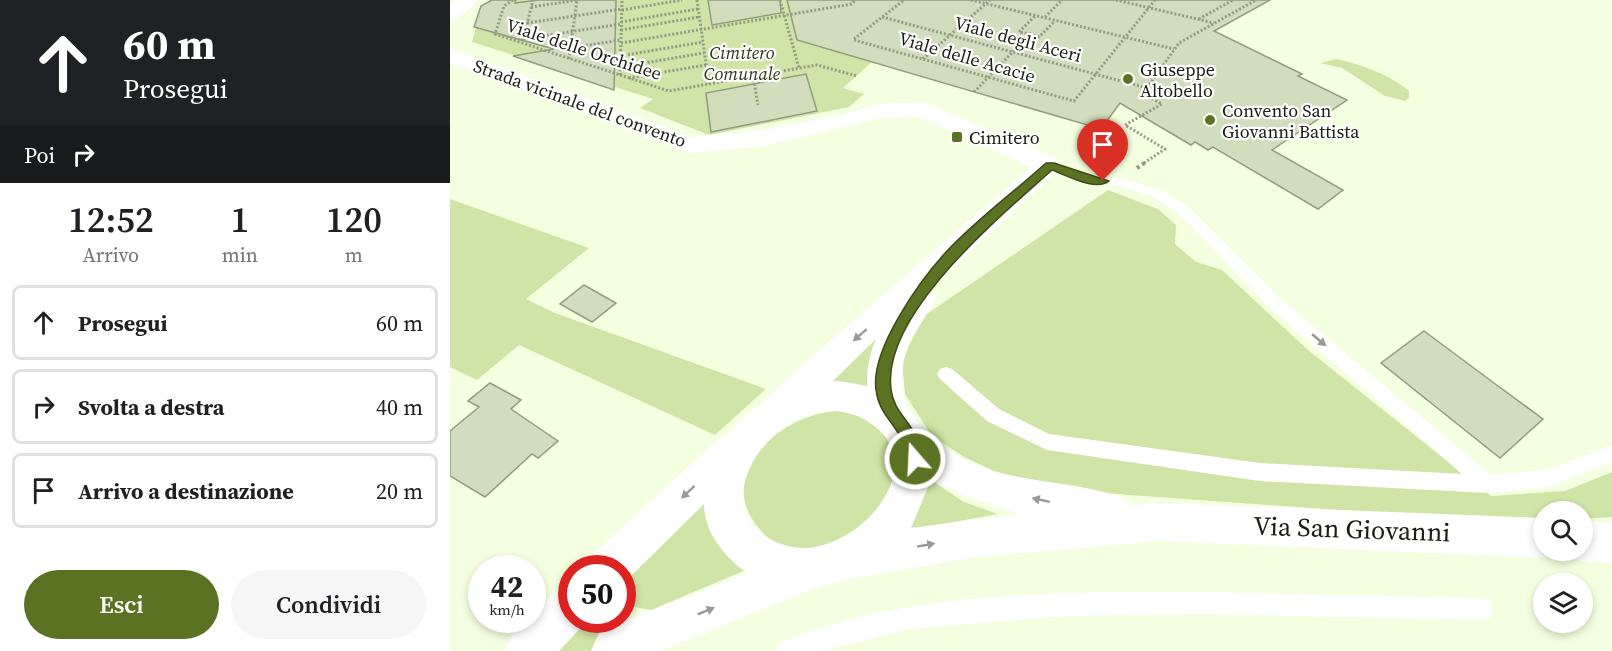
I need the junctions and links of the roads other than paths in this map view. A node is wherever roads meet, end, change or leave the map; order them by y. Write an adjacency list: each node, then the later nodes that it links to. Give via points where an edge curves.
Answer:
1 (469, 0): 2 (street)
2 (450, 15)
3 (450, 55): 4 (street, Strada vicinale del convento, via 689,145 764,138 880,111 924,109)
4 (1050, 165): 5 (street); 10 (lane, one-way to 10, via 1090,180 1155,192 1182,209 1274,302)
5 (951, 255): 7 (street, via 902,322 882,372 884,392); 8 (street, one-way to 8)
6 (946, 374): 10 (lane, via 993,415 1047,442 1260,472)
7 (899, 424): 8 (street, via 865,400 836,396 806,400); 11 (street, Via San Giovanni, one-way to 7, via 985,487 919,452); 16 (street, via 915,459 912,487 899,515 877,540)
8 (761, 425): 15 (street, one-way to 15); 16 (street, via 729,466 722,497 727,527 746,551 776,566)
9 (1612, 453): 10 (lane, via 1550,478)
10 (1488, 484)
11 (1160, 522): 12 (street, Via San Giovanni); 16 (street, Via San Giovanni, one-way to 11, via 979,537)
12 (1533, 538)
13 (1593, 542): 14 (street)
14 (1612, 543)
15 (623, 555)
16 (830, 564): 19 (street, Via San Giovanni, one-way to 16)
17 (1482, 609): 22 (lane, via 1178,603 1040,608 926,616)
18 (558, 620): 20 (street)
19 (643, 624): 21 (street, Via San Giovanni)
20 (528, 651)
21 (614, 651)
22 (787, 651)

